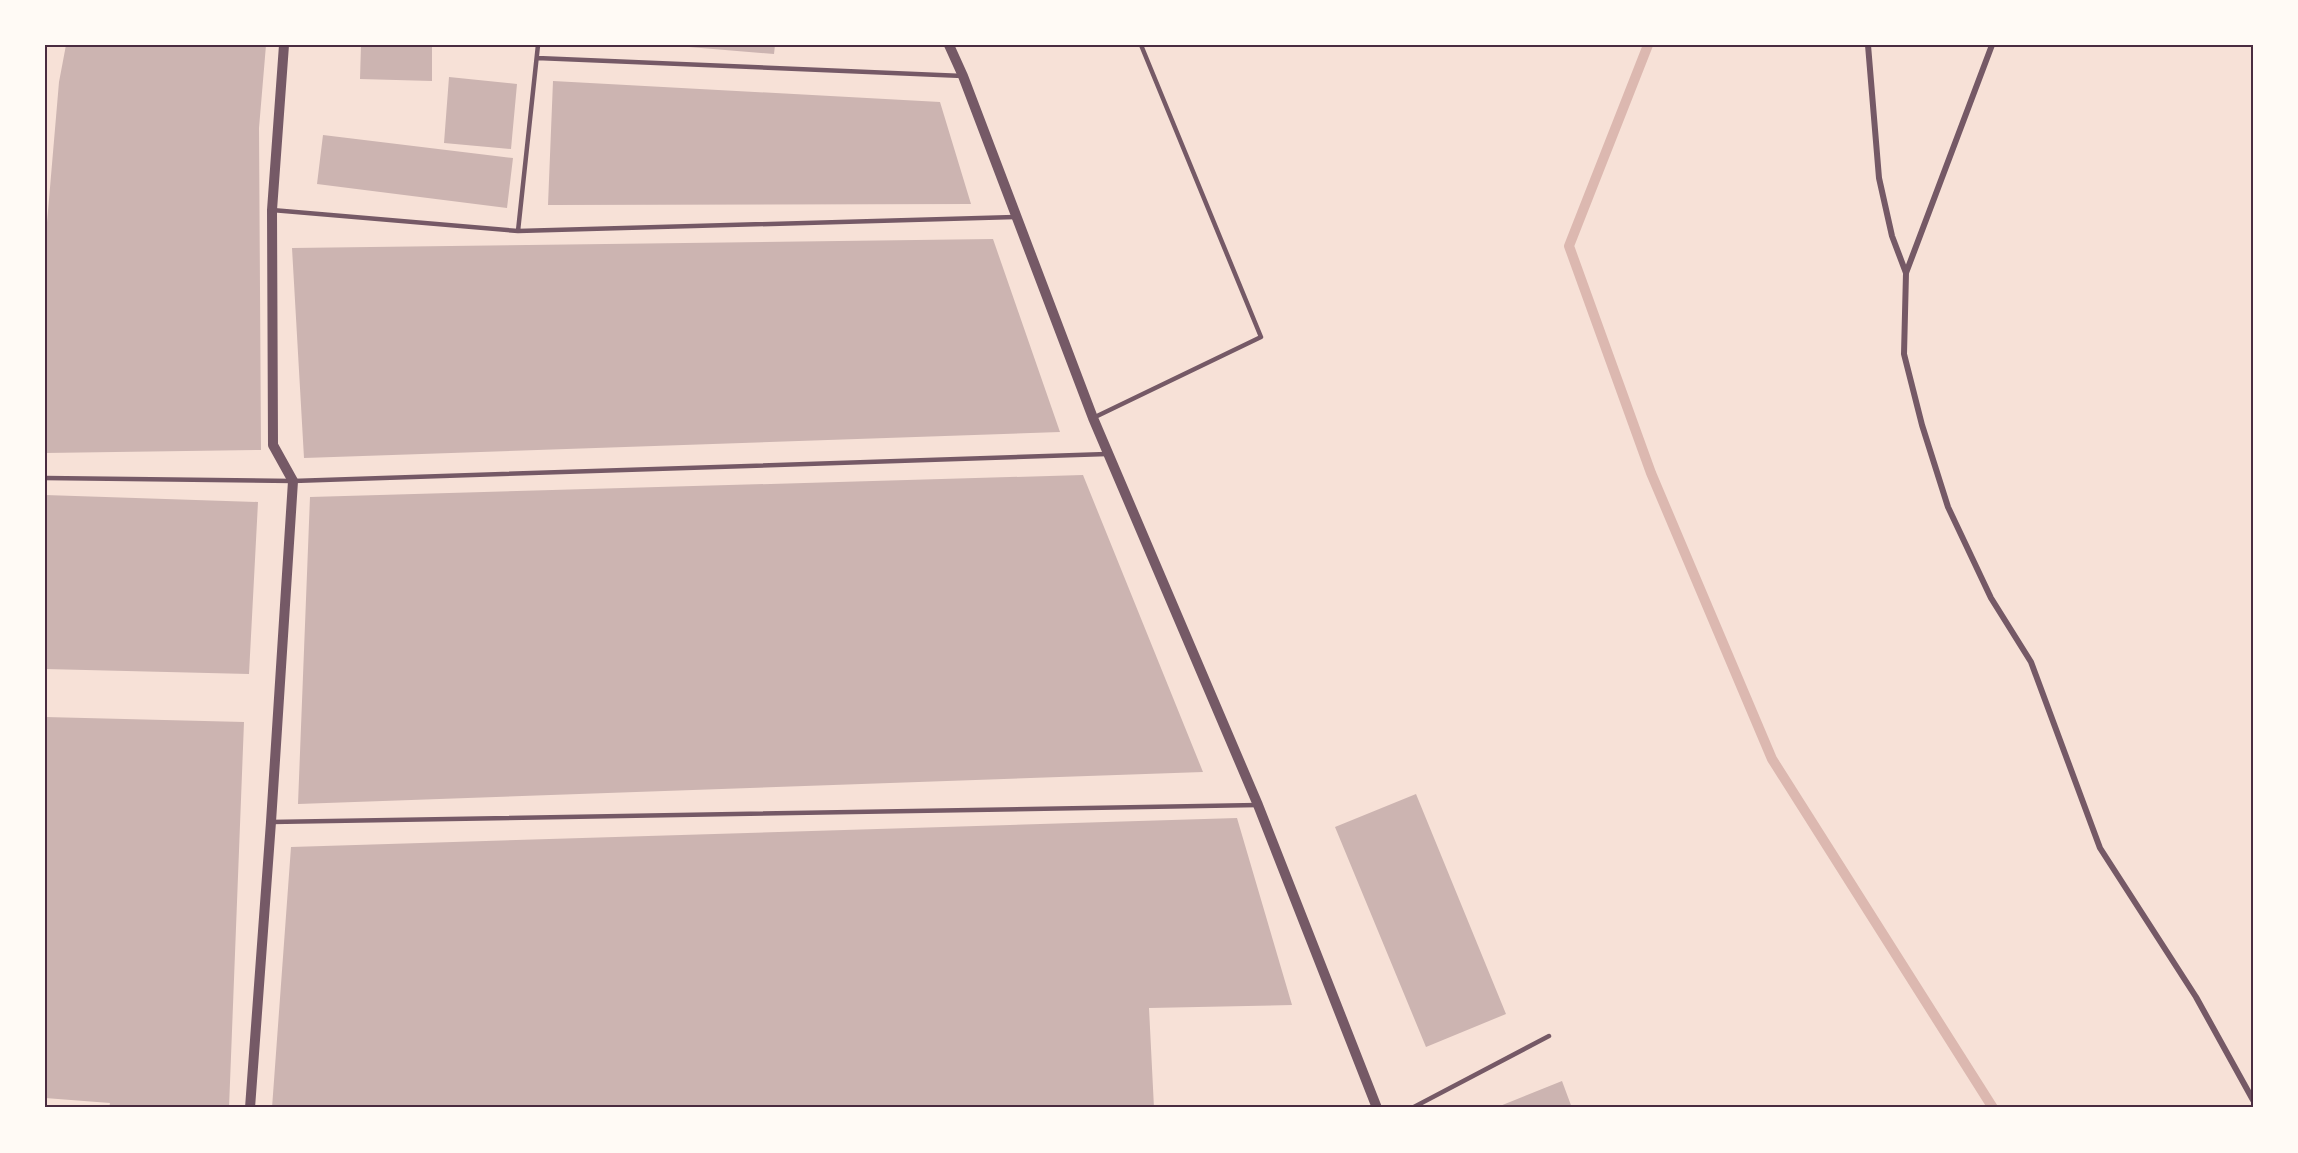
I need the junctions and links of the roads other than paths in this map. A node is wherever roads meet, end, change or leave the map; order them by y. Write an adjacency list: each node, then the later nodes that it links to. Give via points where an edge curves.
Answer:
1 (284, 45): 9 (street)
2 (538, 45): 7 (lane)
3 (949, 45): 8 (street)
4 (1141, 45): 13 (lane, via 1261,337)
5 (1869, 45): 12 (street, via 1879,178 1892,236)
6 (1992, 45): 12 (street)
7 (537, 58): 8 (lane); 11 (lane)
8 (963, 76): 10 (street)
9 (272, 210): 11 (lane); 16 (street, via 273,445)
10 (1017, 217): 11 (lane); 13 (street)
11 (518, 231)
12 (1906, 273): 20 (street, via 1904,354 1948,507 1990,598 2031,662 2100,848 2196,997)
13 (1093, 418): 14 (street)
14 (1108, 454): 16 (lane); 17 (street)
15 (45, 478): 16 (lane)
16 (292, 481): 18 (street)
17 (1258, 805): 18 (lane); 22 (street)
18 (271, 822): 21 (street)
19 (1549, 1036): 23 (lane)
20 (2253, 1100)
21 (250, 1108)
22 (1377, 1108)
23 (1412, 1108)

